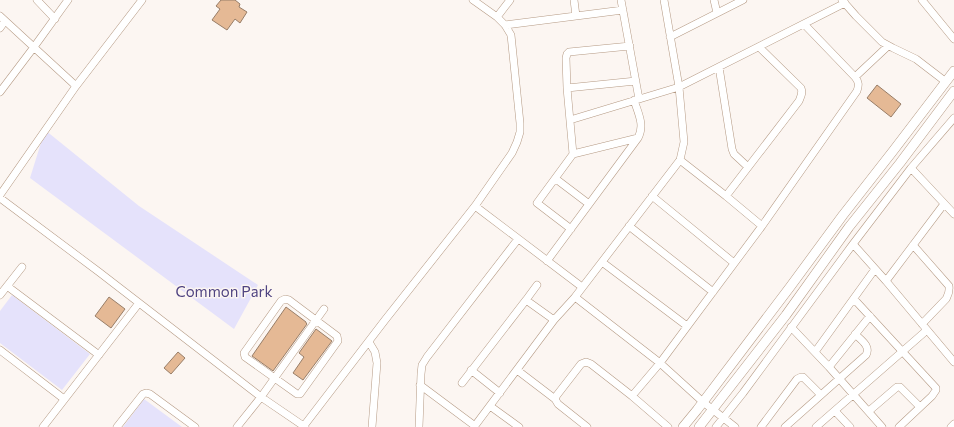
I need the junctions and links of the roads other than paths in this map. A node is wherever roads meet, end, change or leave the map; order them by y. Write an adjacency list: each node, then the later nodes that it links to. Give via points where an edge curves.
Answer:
1 (37, 0): 18 (street)
2 (68, 0): 18 (street)
3 (142, 0): 33 (street)
4 (474, 0): 16 (street)
5 (510, 0): 16 (street)
6 (574, 0): 15 (street)
7 (621, 0): 13 (street)
8 (664, 0): 22 (street)
9 (714, 0): 14 (street)
10 (743, 0): 14 (street)
11 (922, 0): 23 (street)
12 (844, 2): 19 (street); 25 (street)
13 (623, 10): 15 (street); 24 (street)
14 (717, 13): 22 (street)
15 (576, 16): 20 (street)
16 (497, 17): 20 (street)
17 (3, 18): 21 (street); 26 (street)
18 (55, 19): 26 (street)
19 (804, 24): 27 (street); 30 (street)
20 (505, 25): 55 (street, via 511,35 520,132 512,153)
21 (0, 28)
22 (670, 37): 34 (street)
23 (954, 39)
24 (630, 46): 31 (street); 36 (street, via 569,52 566,58)
25 (888, 46): 30 (street); 32 (street, via 916,59)
26 (34, 47): 33 (street); 38 (street)
27 (759, 47): 28 (street); 45 (street, via 801,88 802,96)
28 (719, 67): 34 (street); 45 (street, via 732,149)
29 (954, 71): 32 (street)
30 (855, 77): 58 (street, via 859,87 857,91)
31 (636, 81): 36 (street); 39 (street)
32 (946, 82): 35 (street); 107 (street)
33 (76, 86): 48 (street)
34 (679, 87): 39 (street); 44 (street, via 684,142)
35 (954, 87)
36 (568, 88): 40 (street)
37 (954, 91): 110 (street)
38 (0, 92)
39 (636, 100): 40 (street); 42 (street, via 641,123)
40 (570, 120): 43 (street)
41 (953, 122): 46 (street)
42 (638, 138): 43 (street); 53 (street)
43 (573, 154): 47 (street)
44 (680, 160): 50 (street); 51 (street)
45 (748, 167): 51 (street)
46 (911, 168): 54 (street); 61 (street)
47 (556, 179): 53 (street); 59 (street, via 537,203)
48 (2, 186): 49 (street)
49 (0, 195)
50 (652, 196): 57 (street); 65 (street)
51 (726, 196): 58 (street)
52 (0, 198): 77 (street)
53 (589, 204): 59 (street)
54 (944, 204): 56 (street); 62 (street)
55 (475, 206): 60 (street); 86 (street)
56 (954, 214)
57 (628, 226): 64 (street); 72 (street)
58 (762, 226): 65 (street)
59 (571, 229): 63 (street)
60 (518, 239): 63 (street); 99 (street, via 427,357 422,365)
61 (853, 244): 67 (street); 83 (street)
62 (913, 245): 68 (street); 84 (street, via 949,286 949,295)
63 (547, 261): 71 (street)
64 (602, 262): 71 (street); 82 (street)
65 (734, 263): 72 (street)
66 (22, 268): 70 (street)
67 (875, 269): 68 (street); 75 (street)
68 (886, 281): 84 (street)
69 (536, 285): 76 (street)
70 (7, 286): 73 (street); 90 (street)
71 (582, 287): 74 (street)
72 (713, 292): 82 (street)
73 (0, 295)
74 (575, 297): 81 (street); 92 (street)
75 (854, 299): 79 (street); 89 (street)
76 (526, 300): 81 (street); 94 (street)
77 (140, 303): 90 (street); 104 (street)
78 (324, 309): 80 (street)
79 (870, 316): 85 (street); 88 (street)
80 (316, 320): 96 (street); 96 (street, via 337,336 338,341 300,394); 96 (street, via 289,300 281,301 246,349 245,357)
81 (554, 320): 95 (street)
82 (687, 326): 92 (street)
83 (791, 327): 89 (street); 113 (street)
84 (924, 327): 88 (street); 91 (street)
85 (855, 334): 93 (street); 97 (street, via 868,348 868,352)
86 (369, 342): 122 (street); 123 (street, via 375,352 377,363)
87 (0, 350): 105 (street)
88 (902, 351): 101 (street); 109 (street, via 936,388 932,396)
89 (814, 352): 93 (street)
90 (99, 355): 105 (street)
91 (954, 362)
92 (660, 363): 103 (street); 107 (street)
93 (829, 367): 97 (street)
94 (471, 370): 98 (street); 100 (street)
95 (517, 370): 100 (street); 106 (street)
96 (274, 378): 104 (street)
97 (839, 378): 101 (street); 102 (street)
98 (462, 383)
99 (420, 386): 115 (street); 124 (street)
100 (500, 393): 108 (street)
101 (853, 394): 111 (street); 112 (street)
102 (821, 395): 116 (street, via 804,378 799,377); 132 (street)
103 (632, 396): 106 (street, via 586,362 581,364); 127 (street)
104 (261, 397): 121 (street); 122 (street)
105 (64, 399): 118 (street)
106 (555, 399): 126 (street)
107 (703, 402): 110 (street); 128 (street)
108 (490, 406): 115 (street); 125 (street)
109 (920, 407): 112 (street, via 902,388 897,387); 135 (street)
110 (713, 410): 113 (street); 129 (street)
111 (835, 411): 117 (street); 133 (street)
112 (868, 411): 134 (street)
113 (724, 418): 130 (street); 131 (street)
114 (954, 424): 136 (street)
115 (475, 426)
116 (764, 426)
117 (818, 426)
118 (43, 427)
119 (117, 427): 120 (street, via 146,393)
120 (195, 427)
121 (237, 427)
122 (304, 427)
123 (372, 427)
124 (419, 427)
125 (519, 427)
126 (587, 427)
127 (668, 427)
128 (683, 427)
129 (699, 427)
130 (716, 427)
131 (735, 427)
132 (785, 427)
133 (850, 427)
134 (882, 427)
135 (899, 427)
136 (951, 427)

